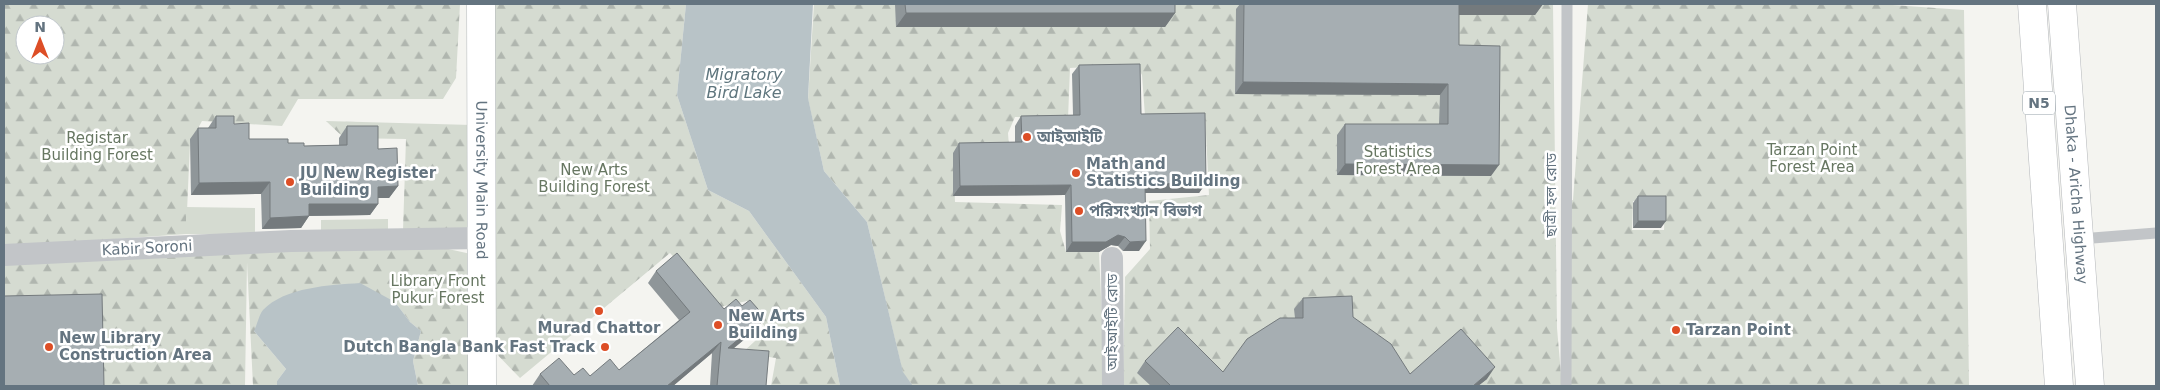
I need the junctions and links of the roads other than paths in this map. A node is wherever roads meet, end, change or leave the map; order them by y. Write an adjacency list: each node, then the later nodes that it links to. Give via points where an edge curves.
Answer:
1 (481, 4): 8 (main road, University Main Road)
2 (1567, 4): 14 (lane, ছাত্রী হল রোড)
3 (2032, 4): 6 (main road, N5)
4 (2062, 4): 5 (main road, Dhaka - Aricha Highway / N5)
5 (2078, 201): 6 (main road); 9 (main road, Dhaka - Aricha Highway / N5)
6 (2046, 202): 15 (main road, N5)
7 (2156, 233): 9 (lane)
8 (482, 238): 10 (street, Kabir Soroni, via 291,237); 12 (main road, University Main Road)
9 (2080, 239): 16 (main road, Dhaka - Aricha Highway / N5)
10 (4, 255)
11 (1112, 258): 13 (street, আইআইটি রোড)
12 (482, 386)
13 (1113, 386)
14 (1566, 386)
15 (2058, 386)
16 (2090, 386)

